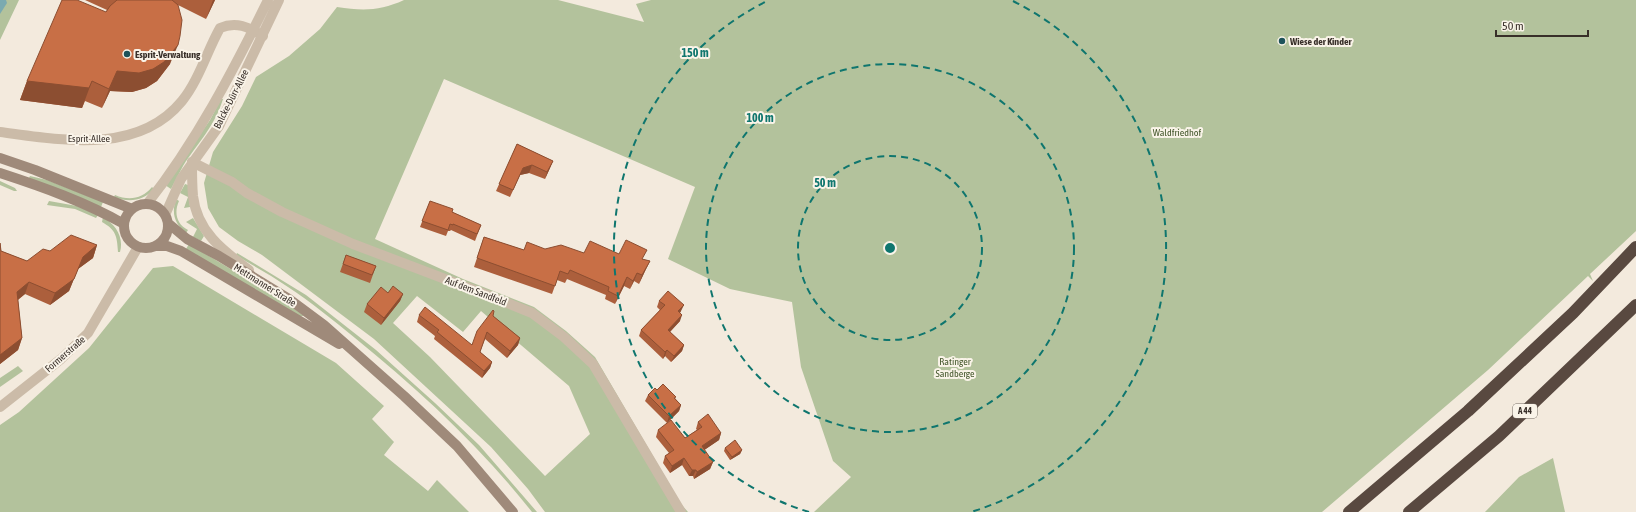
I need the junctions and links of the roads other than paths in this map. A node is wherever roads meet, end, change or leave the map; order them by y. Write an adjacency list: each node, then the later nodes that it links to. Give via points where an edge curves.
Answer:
1 (268, 0): 3 (street, Balcke-Dürr-Allee)
2 (279, 0): 4 (street, Balcke-Dürr-Allee)
3 (253, 30): 4 (street, Esprit-Allee); 5 (street, Esprit-Allee, via 233,24 220,28 192,87 182,101 165,118 136,133 95,140); 9 (street, Balcke-Dürr-Allee, via 211,110)
4 (263, 36): 7 (street, Balcke-Dürr-Allee, via 219,126)
5 (0, 132)
6 (0, 158): 10 (main road)
7 (192, 162): 11 (street, Balcke-Dürr-Allee, via 181,179); 16 (street, via 196,211 208,235 223,251); 21 (street, Auf dem Sandfeld, via 282,212 353,244 532,314 564,337 593,364)
8 (0, 173): 12 (main road, via 68,197)
9 (147, 204): 10 (main road); 11 (main road, via 159,208)
10 (132, 209): 12 (main road)
11 (167, 219): 13 (main road, via 167,236); 16 (main road, Mettmanner Straße, via 188,239)
12 (124, 224): 14 (main road, via 127,237)
13 (157, 246): 14 (main road); 18 (main road, Mettmanner Straße, via 167,246 181,251)
14 (138, 247): 19 (street, Formerstraße, via 88,333 61,359)
15 (1636, 247): 22 (highway, via 1573,313 1474,405)
16 (289, 299): 18 (main road, Mettmanner Straße)
17 (1636, 305): 23 (highway, A 44, via 1499,436)
18 (357, 354): 20 (main road, Mettmanner Straße, via 457,446)
19 (0, 406)
20 (513, 512)
21 (681, 512)
22 (1349, 512)
23 (1410, 512)

